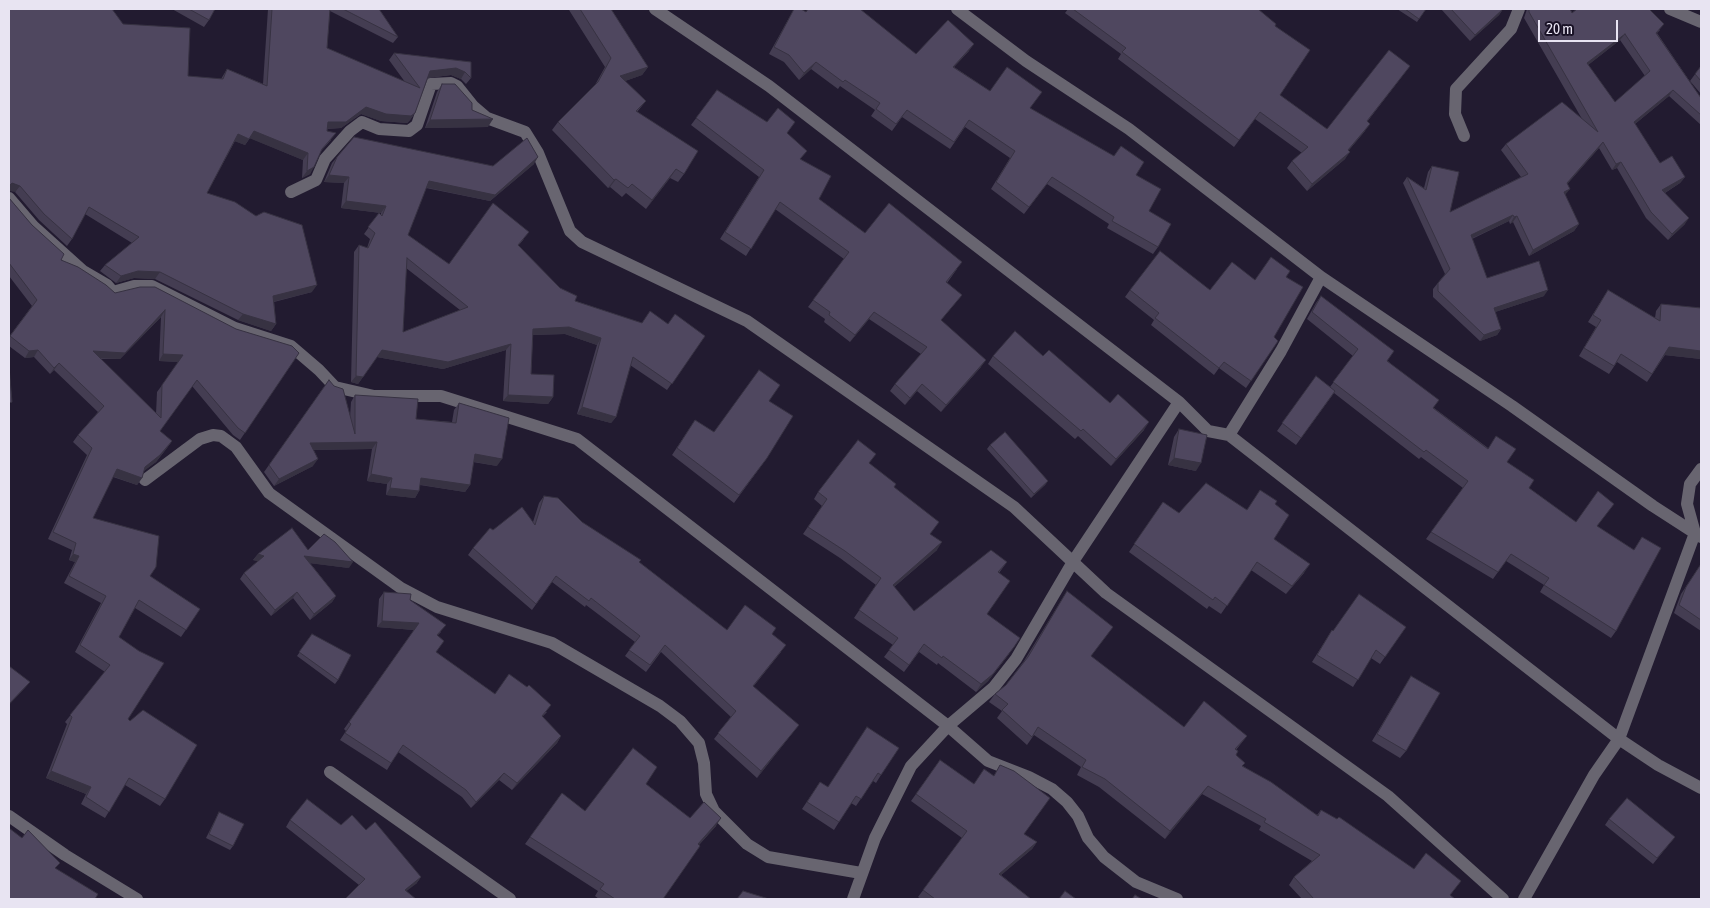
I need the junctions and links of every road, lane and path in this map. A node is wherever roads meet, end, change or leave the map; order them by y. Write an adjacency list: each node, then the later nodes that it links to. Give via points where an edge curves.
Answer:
1 (655, 9): 10 (street, via 769,86)
2 (957, 9): 9 (street, via 1026,61 1136,134)
3 (1518, 9): 6 (street, via 1511,29 1456,89 1455,114)
4 (1670, 9): 5 (street)
5 (1701, 22)
6 (1464, 136)
7 (291, 192): 15 (street, via 316,180 325,159 362,122 379,129 409,131 417,125 431,84 451,83 487,118 525,132 538,153 570,231 582,242 747,321 1014,507)
8 (9, 198): 16 (street, via 33,226 83,271 113,292 134,286 152,286 235,328 291,346 336,387 374,396 441,396 576,439)
9 (1321, 277): 11 (street, via 1281,351); 14 (street)
10 (1179, 402): 11 (street, via 1208,431); 15 (street)
11 (1229, 435): 17 (street)
12 (1701, 470): 14 (street, via 1690,484 1687,504)
13 (145, 480): 21 (street, via 200,439 221,436 236,447 269,493 401,588 437,607 552,643 680,721 699,743 706,794 714,811 747,844 768,857)
14 (1698, 535): 17 (street)
15 (1074, 560): 16 (street, via 1016,659 994,687); 26 (street, via 1106,593 1388,796)
16 (948, 726): 21 (street, via 911,766); 25 (street, via 988,761 1029,776 1052,789 1078,816 1088,838 1104,857 1136,882)
17 (1619, 739): 19 (street, via 1658,766); 27 (street, via 1594,775)
18 (330, 772): 23 (street)
19 (1701, 788)
20 (9, 816): 22 (street)
21 (861, 873): 24 (street)
22 (137, 899)
23 (510, 899)
24 (853, 899)
25 (1177, 899)
26 (1503, 899)
27 (1524, 899)

